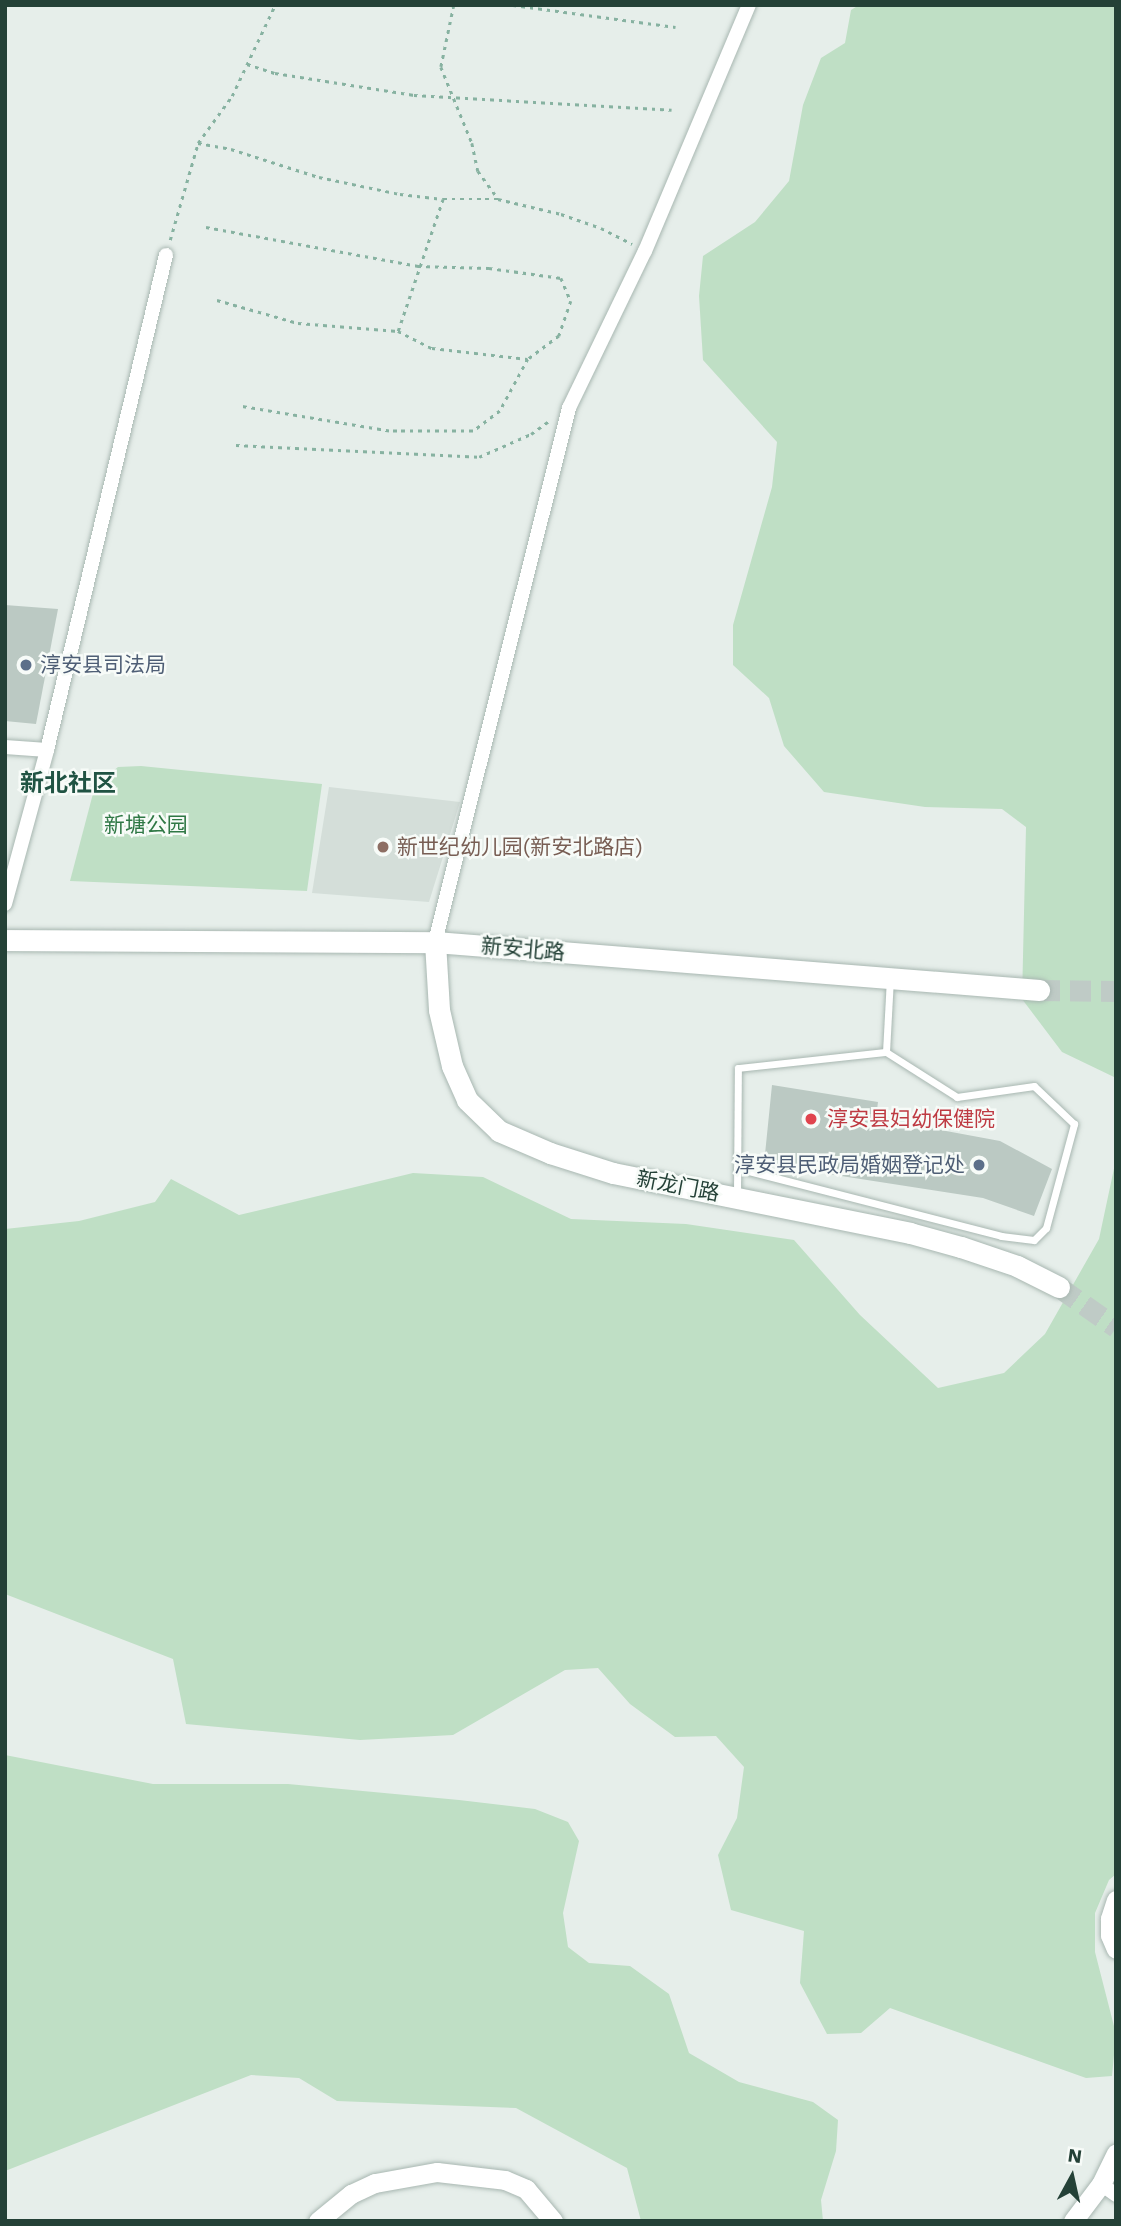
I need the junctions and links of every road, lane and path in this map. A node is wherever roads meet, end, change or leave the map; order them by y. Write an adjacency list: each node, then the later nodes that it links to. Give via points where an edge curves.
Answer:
1 (275, 5): 6 (path)
2 (454, 5): 7 (path, via 441,67)
3 (513, 5): 5 (path)
4 (748, 5): 13 (street)
5 (676, 27)
6 (247, 64): 7 (path, via 275,73); 9 (path, via 232,96)
7 (453, 98): 8 (path); 11 (path, via 478,171)
8 (672, 110)
9 (198, 143): 10 (path, via 320,177); 14 (path)
10 (443, 199): 11 (path); 15 (path)
11 (498, 199): 13 (path, via 601,228)
12 (206, 227): 15 (path)
13 (645, 251): 20 (street)
14 (166, 255): 23 (street)
15 (418, 266): 17 (path); 18 (path, via 489,268 561,278 570,301 559,336)
16 (217, 300): 17 (path, via 298,323)
17 (398, 331): 18 (path, via 432,348)
18 (528, 359): 19 (path, via 500,411 473,431 389,431)
19 (239, 406)
20 (569, 408): 21 (path, via 531,434 479,457); 26 (street)
21 (236, 445)
22 (5, 747): 23 (street)
23 (47, 750): 24 (street)
24 (5, 904)
25 (5, 940): 26 (main road, 新安北路)
26 (435, 942): 27 (main road, 新安北路); 31 (main road, 新龙门路, via 439,1010 452,1066 467,1100 499,1131 613,1173)
27 (890, 978): 28 (main road, 新安北路); 29 (lane)
28 (1039, 990)
29 (886, 1052): 30 (lane, via 738,1068); 30 (lane, via 957,1097 1034,1086 1074,1124 1046,1228 1034,1240 1001,1236)
30 (737, 1168): 31 (lane)
31 (737, 1198): 32 (main road, 新龙门路, via 948,1243 1017,1266)
32 (1059, 1287)
33 (1116, 1900): 34 (street, via 1110,1919)
34 (1116, 1949)
35 (1116, 2152): 36 (street)
36 (1108, 2189): 39 (street)
37 (318, 2221): 38 (street, via 351,2194 375,2183 437,2172 506,2180 526,2189)
38 (553, 2221)
39 (1073, 2221)

